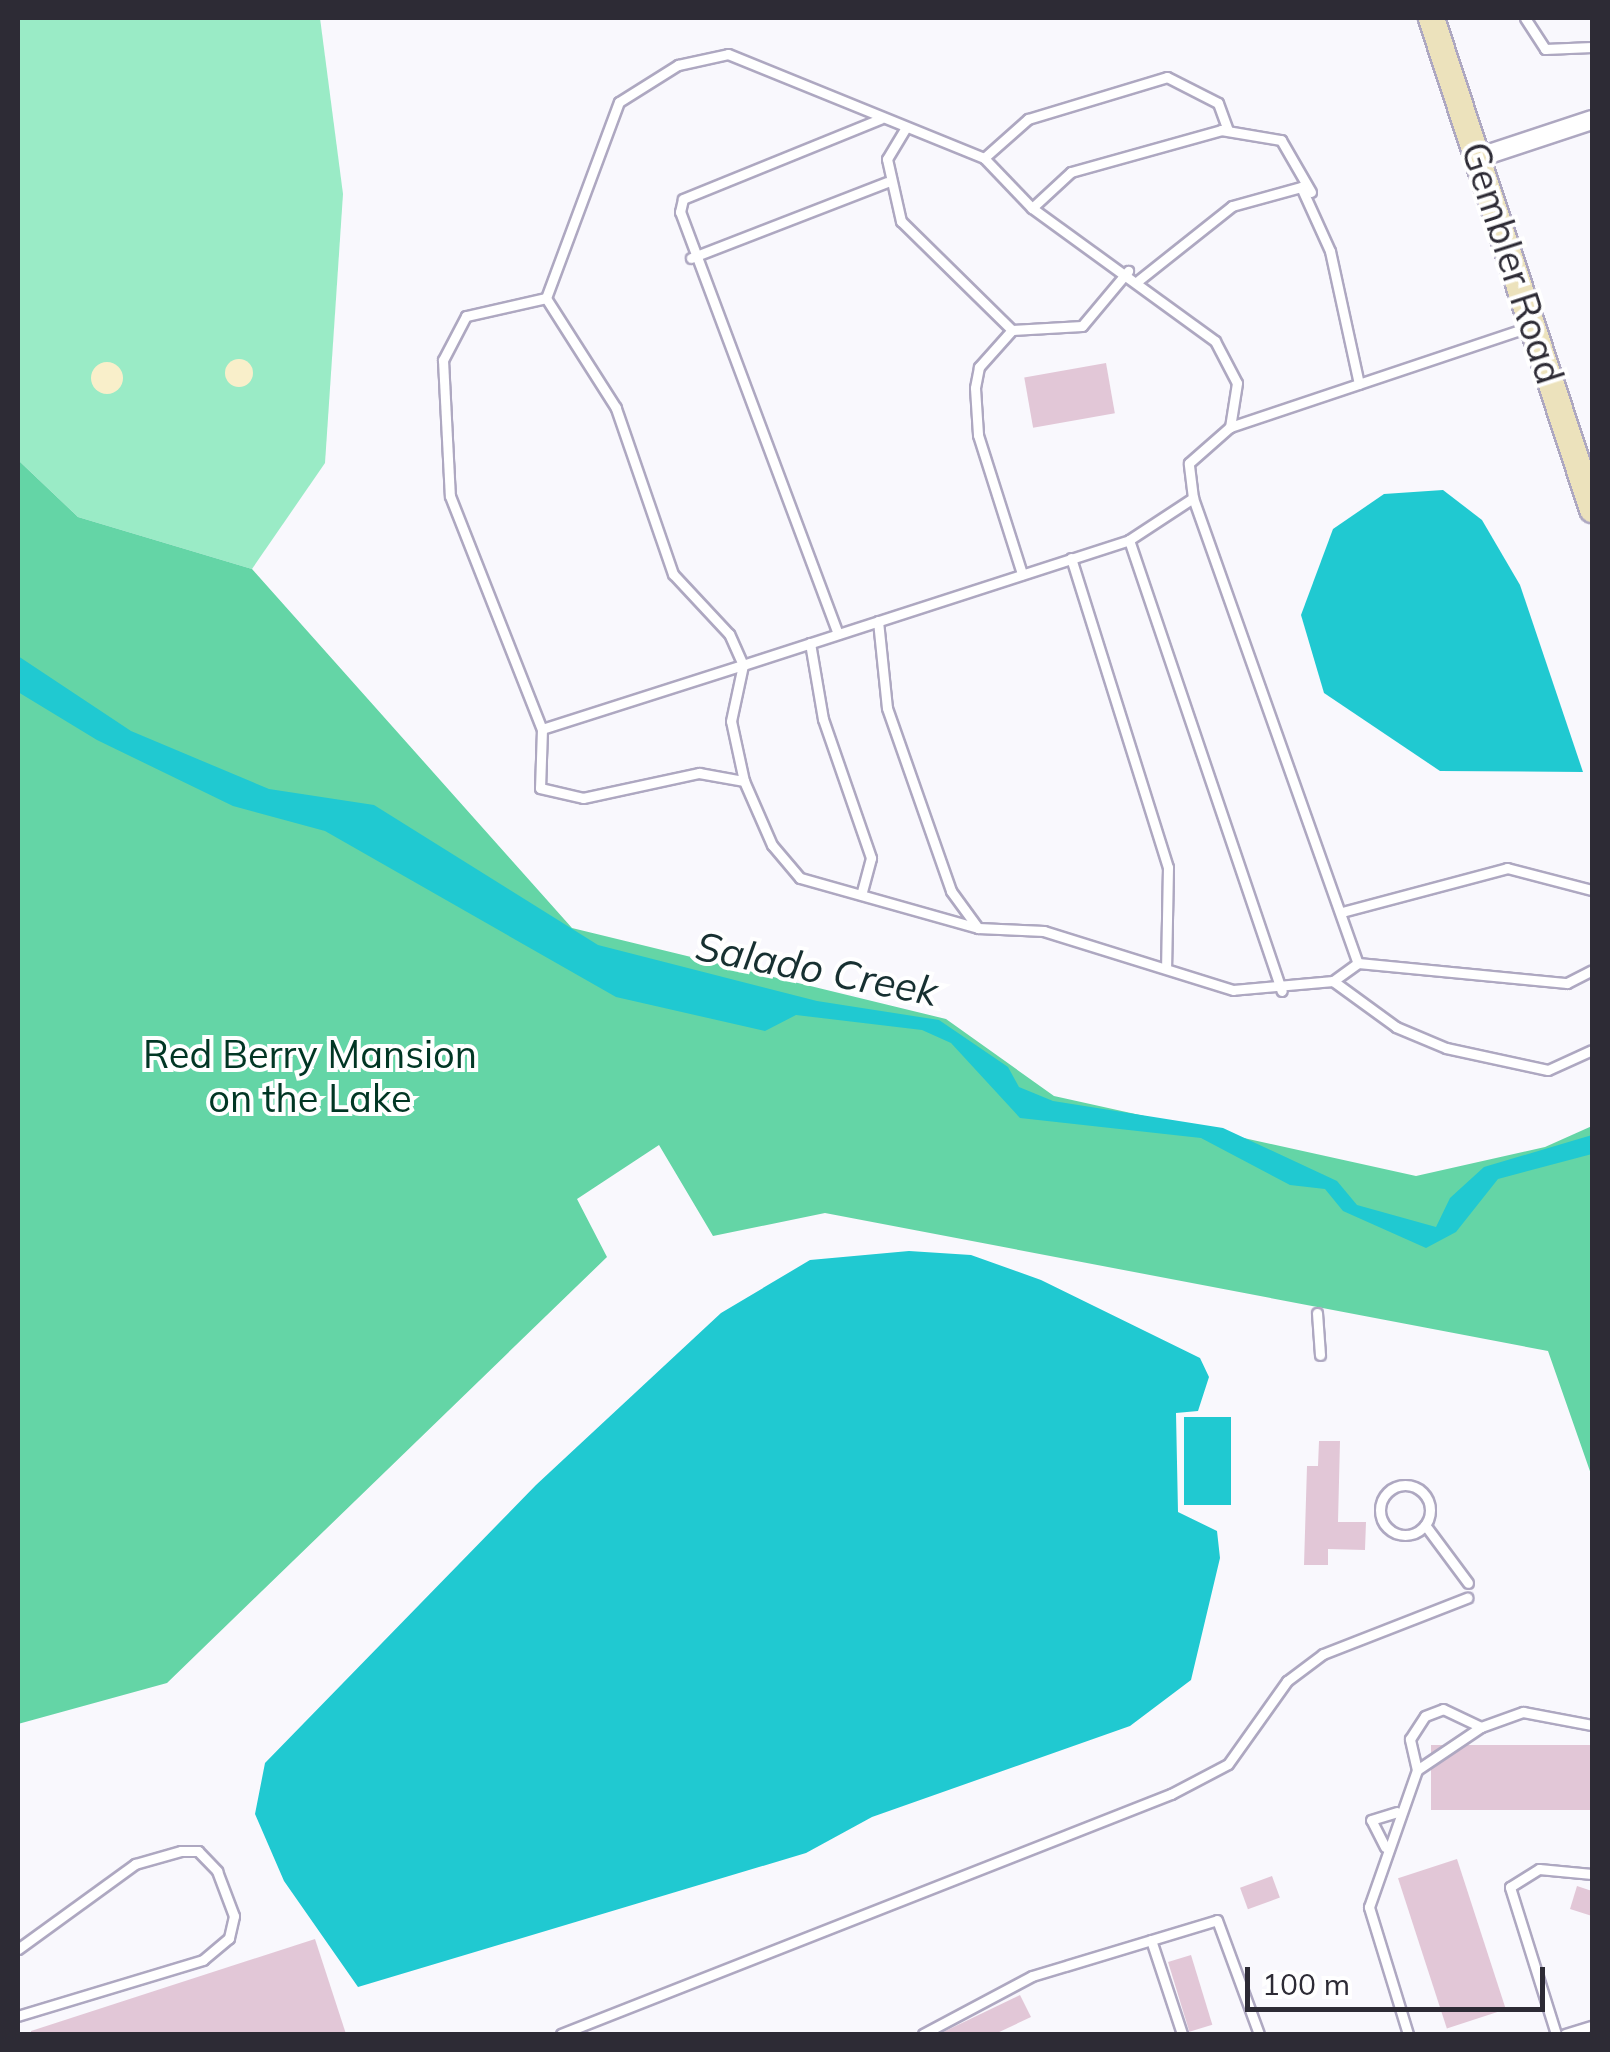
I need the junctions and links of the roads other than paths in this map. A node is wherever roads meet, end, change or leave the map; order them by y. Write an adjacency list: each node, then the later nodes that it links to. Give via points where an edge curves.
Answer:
1 (1431, 18): 9 (main road, Gembler Road)
2 (1525, 18): 3 (lane, via 1545,49)
3 (1592, 47)
4 (880, 119): 6 (lane); 13 (lane, via 683,199); 16 (lane, via 728,54 678,64 619,102)
5 (1592, 120): 9 (street)
6 (905, 128): 8 (lane); 10 (lane, via 887,159)
7 (1228, 130): 8 (lane, via 1218,103 1168,77 1028,119); 11 (lane, via 1281,140); 12 (lane, via 1071,172)
8 (984, 158): 12 (lane)
9 (1477, 158): 17 (main road, Gembler Road)
10 (887, 182): 13 (lane); 18 (lane, via 901,221)
11 (1313, 197): 15 (lane, via 1301,186 1232,206); 19 (lane)
12 (1032, 208): 14 (lane)
13 (690, 258): 27 (lane)
14 (1128, 271): 15 (lane); 18 (lane, via 1082,326)
15 (1139, 280): 20 (lane, via 1214,341 1237,382)
16 (546, 298): 29 (lane, via 616,408 674,574 729,634); 30 (lane, via 466,316 442,360 450,496)
17 (1533, 325): 19 (lane); 22 (main road, Gembler Road)
18 (1012, 330): 25 (lane, via 978,368 975,388 978,434)
19 (1358, 384): 20 (lane)
20 (1230, 427): 21 (lane, via 1189,462)
21 (1193, 498): 23 (lane); 34 (lane)
22 (1592, 509)
23 (1129, 540): 24 (lane); 42 (lane)
24 (1071, 558): 25 (lane); 37 (lane, via 1168,867)
25 (1022, 574): 26 (lane)
26 (878, 621): 27 (lane); 35 (lane, via 887,708 952,891)
27 (838, 634): 28 (lane)
28 (810, 643): 29 (lane); 33 (lane, via 824,719 872,858)
29 (744, 665): 30 (lane); 31 (lane, via 731,721)
30 (542, 729): 31 (lane, via 540,788 551,794 583,798 699,773)
31 (744, 782): 33 (lane, via 772,845 800,878)
32 (1592, 890): 34 (lane, via 1507,868)
33 (861, 896): 35 (lane)
34 (1342, 912): 36 (lane)
35 (978, 928): 37 (lane, via 1044,931)
36 (1358, 963): 39 (lane); 40 (lane)
37 (1166, 968): 42 (lane, via 1234,990)
38 (1592, 970): 40 (lane)
39 (1334, 981): 42 (lane); 43 (lane, via 1396,1027 1446,1048 1548,1070)
40 (1580, 981): 41 (lane)
41 (1592, 988)
42 (1282, 991)
43 (1592, 1050)
44 (1317, 1313): 45 (lane)
45 (1320, 1355)
46 (1425, 1525): 46 (lane, via 1429,1502 1418,1488 1386,1491 1379,1507 1388,1529 1404,1535); 47 (lane)
47 (1468, 1584)
48 (1466, 1598): 59 (lane, via 1323,1654 1287,1681 1228,1764 1171,1794)
49 (1592, 1724): 50 (lane, via 1541,1712)
50 (1481, 1727): 51 (lane); 51 (lane, via 1443,1708 1425,1716 1410,1740)
51 (1418, 1770): 52 (lane)
52 (1397, 1812): 53 (lane); 53 (lane, via 1371,1820)
53 (1385, 1847): 63 (lane, via 1370,1907)
54 (1592, 1874): 64 (lane, via 1538,1869 1510,1887)
55 (1151, 1940): 60 (lane, via 1032,1976); 61 (lane); 62 (lane, via 1217,1920)
56 (18, 1950): 57 (lane, via 134,1864 181,1852 198,1851 217,1871 234,1916 230,1938 203,1960)
57 (18, 2016)
58 (1592, 2026): 65 (lane)
59 (561, 2034)
60 (923, 2034)
61 (1182, 2034)
62 (1259, 2034)
63 (1408, 2034)
64 (1556, 2034)
65 (1565, 2034)

